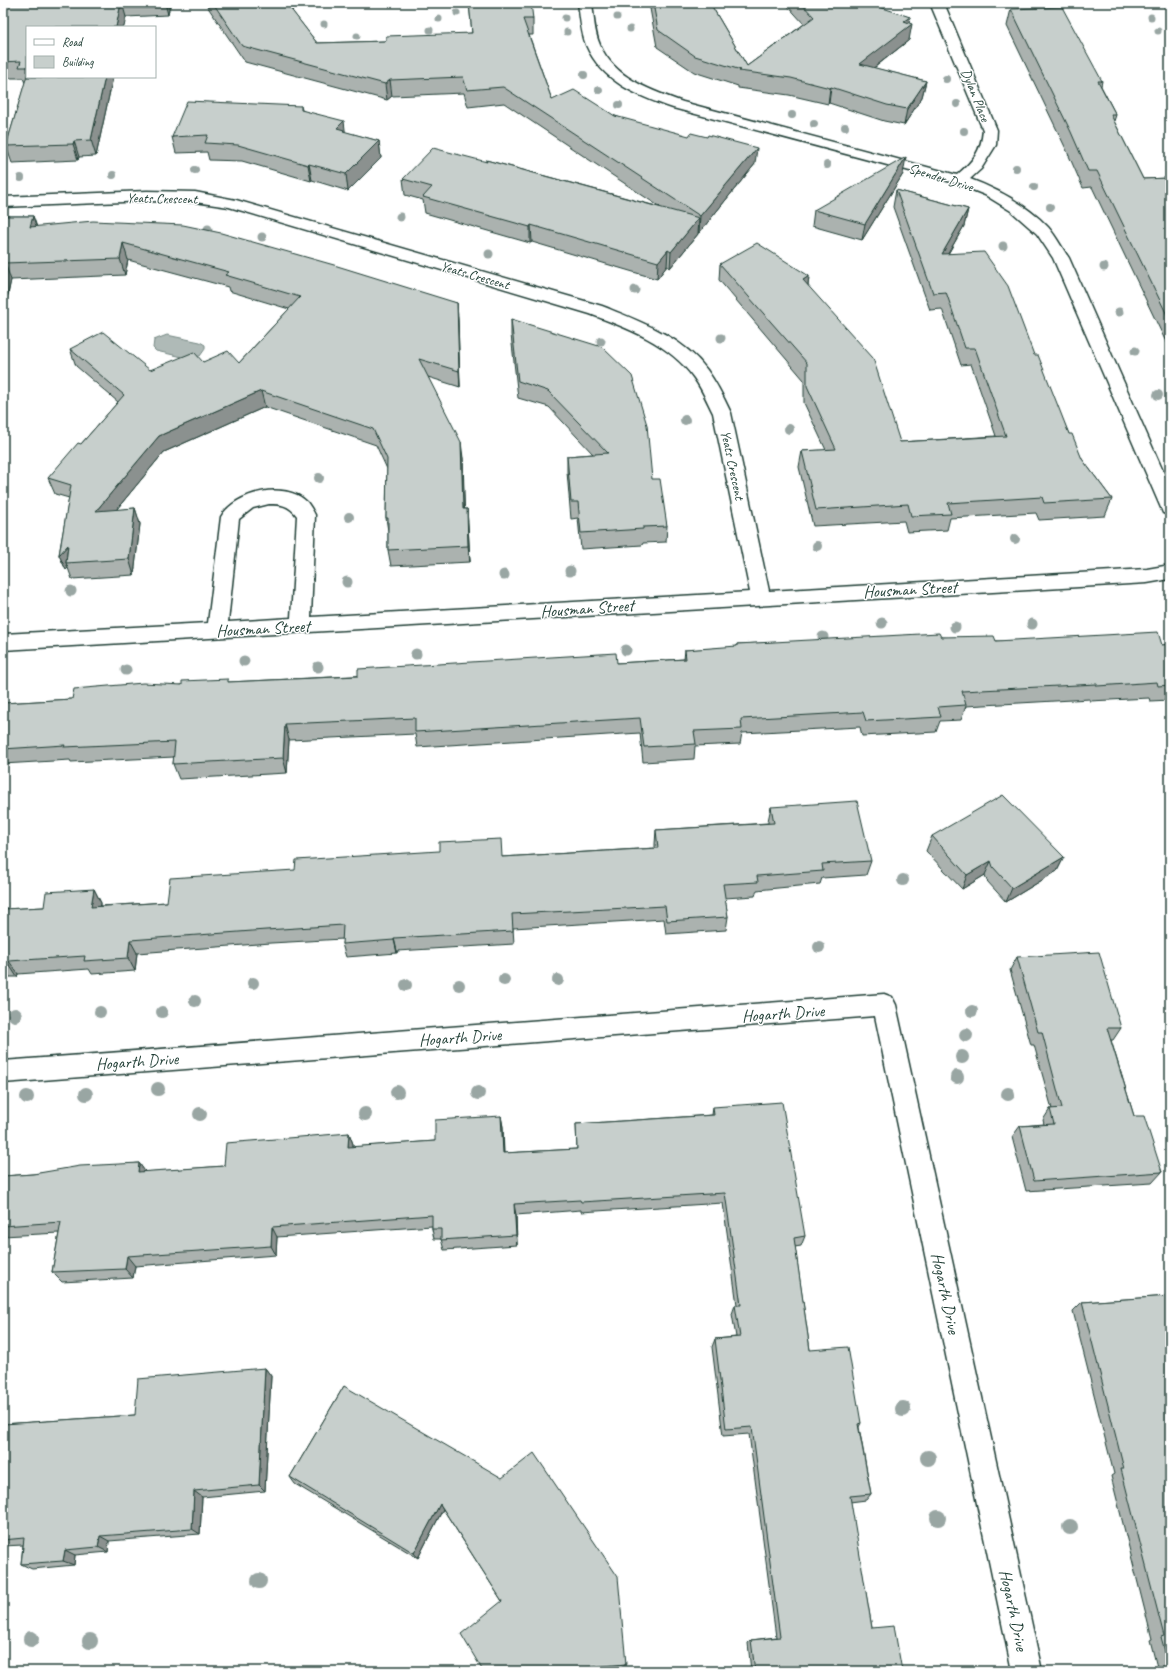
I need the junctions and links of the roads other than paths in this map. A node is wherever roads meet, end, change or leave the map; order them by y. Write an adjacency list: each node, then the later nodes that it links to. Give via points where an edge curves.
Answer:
1 (585, 3): 3 (street, Spender Drive, via 598,56 606,67 634,87 678,106)
2 (937, 3): 3 (street, Dylan Place, via 990,130 989,145 976,166)
3 (960, 180): 5 (street, Spender Drive, via 990,192 1016,208 1043,231 1061,258)
4 (3, 202): 7 (street, Yeats Crescent, via 147,196 196,197 231,203 596,310 662,338 696,368 710,388 722,413)
5 (1170, 508)
6 (1170, 572): 7 (street, Housman Street, via 1147,576)
7 (761, 597): 8 (street, Housman Street)
8 (301, 626): 9 (street, Housman Street); 9 (street, via 306,515 303,508 290,500 265,498 241,505 230,517)
9 (217, 630): 10 (street, Housman Street)
10 (3, 642)
11 (3, 1072): 12 (street, Hogarth Drive, via 884,1005)
12 (1027, 1671)

